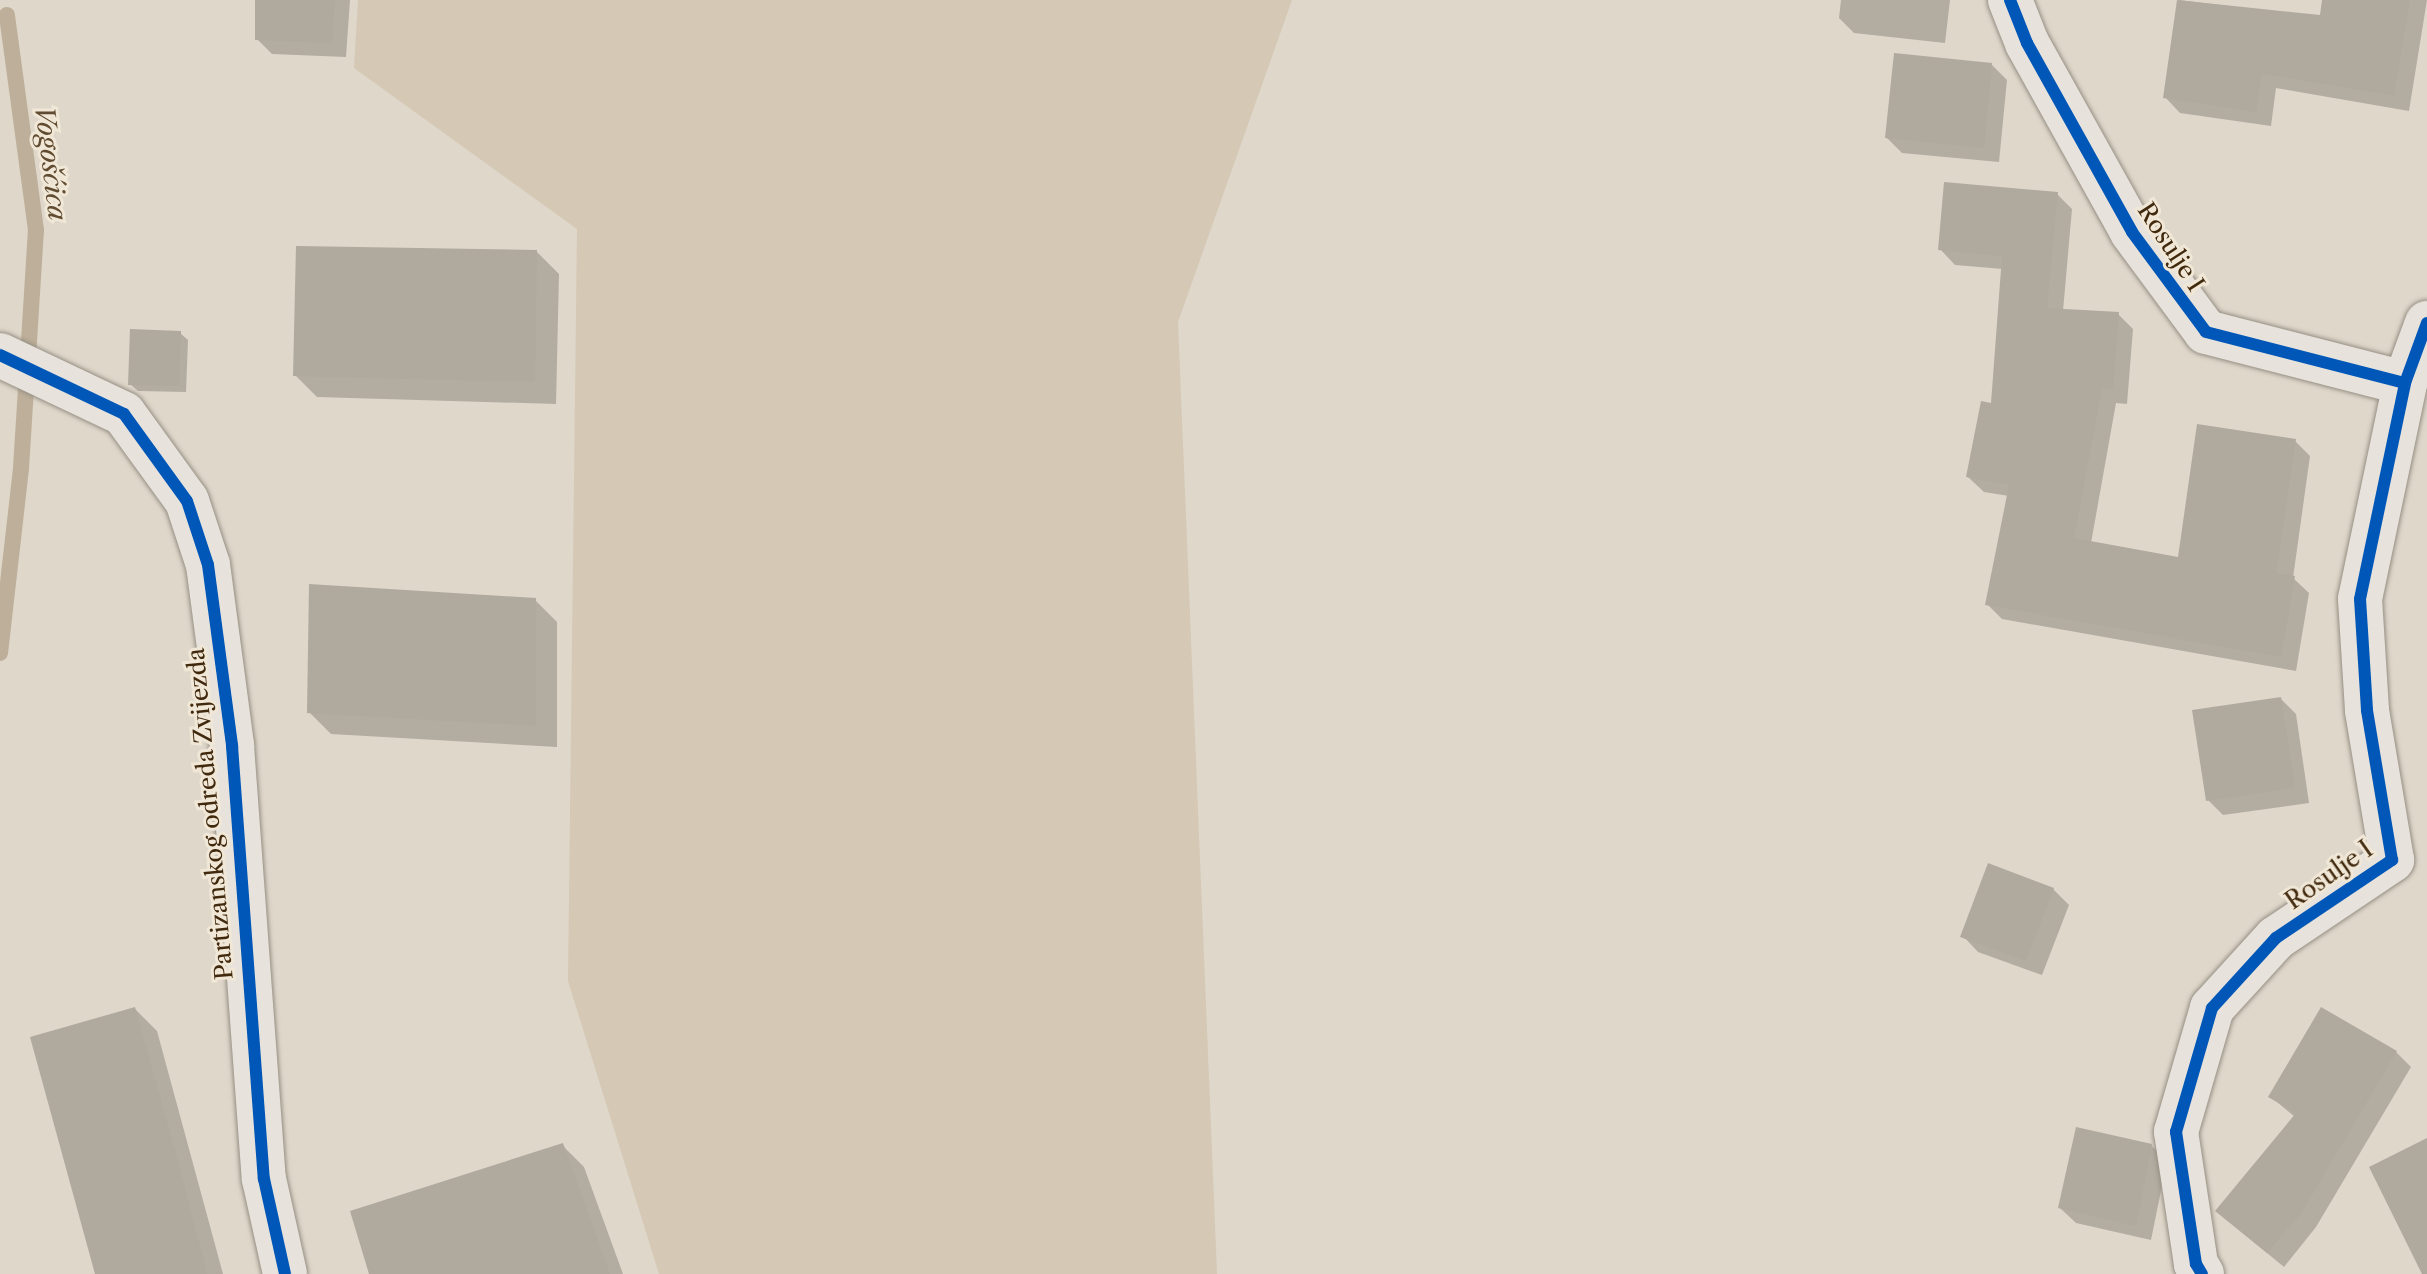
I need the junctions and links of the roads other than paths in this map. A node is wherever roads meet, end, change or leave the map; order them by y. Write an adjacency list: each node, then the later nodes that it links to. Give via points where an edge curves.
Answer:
1 (2010, 0): 4 (street, Rosulje I, via 2027,43 2132,232 2206,332)
2 (2427, 323): 4 (street, Rosulje I)
3 (0, 355): 6 (street, Partizanskog odreda Zvijezda, via 124,414 187,501 208,565 232,746 264,1179)
4 (2405, 383): 5 (street, Rosulje I, via 2360,599 2367,710)
5 (2410, 863): 7 (street, Rosulje I, via 2276,938 2212,1008 2176,1132 2196,1264)
6 (285, 1274)
7 (2202, 1274)

